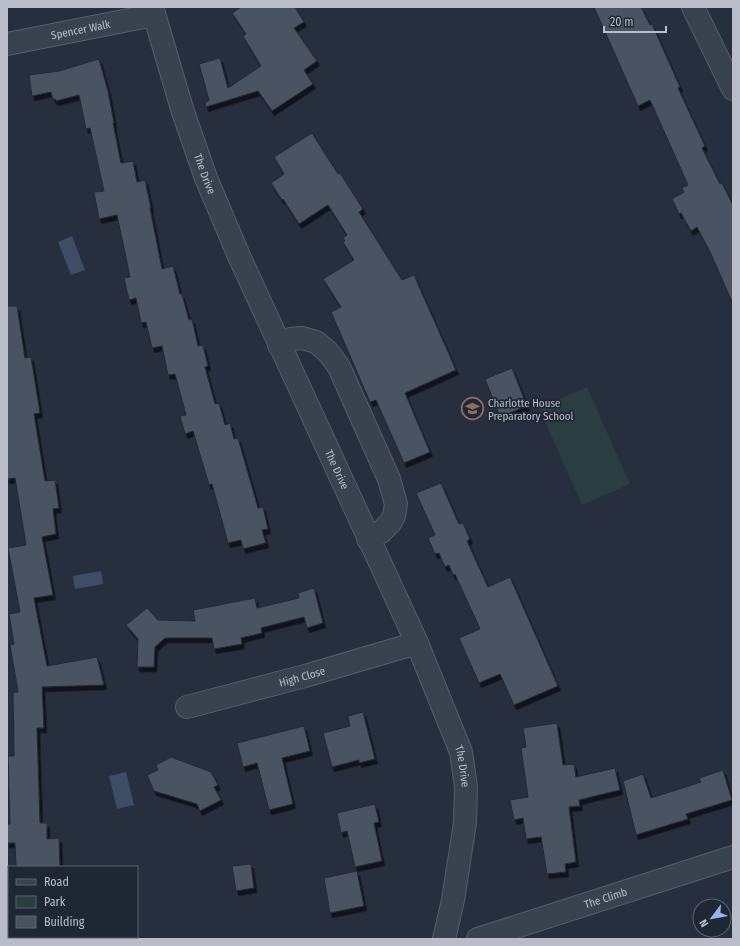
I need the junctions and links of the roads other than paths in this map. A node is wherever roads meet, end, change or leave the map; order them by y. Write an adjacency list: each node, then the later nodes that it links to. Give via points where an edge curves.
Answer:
1 (693, 7): 4 (street)
2 (153, 11): 3 (street, Spencer Walk); 5 (street, The Drive, via 206,178)
3 (7, 44)
4 (733, 89)
5 (280, 345): 6 (street, The Drive); 6 (street, via 291,339 302,338 316,342 328,352 339,368 390,479 396,504 394,516 382,532)
6 (368, 538): 7 (street, The Drive)
7 (417, 643): 8 (street, High Close); 10 (street, The Drive, via 461,752 466,787 465,823)
8 (187, 708)
9 (733, 857): 11 (street, The Climb)
10 (444, 939)
11 (478, 939)

